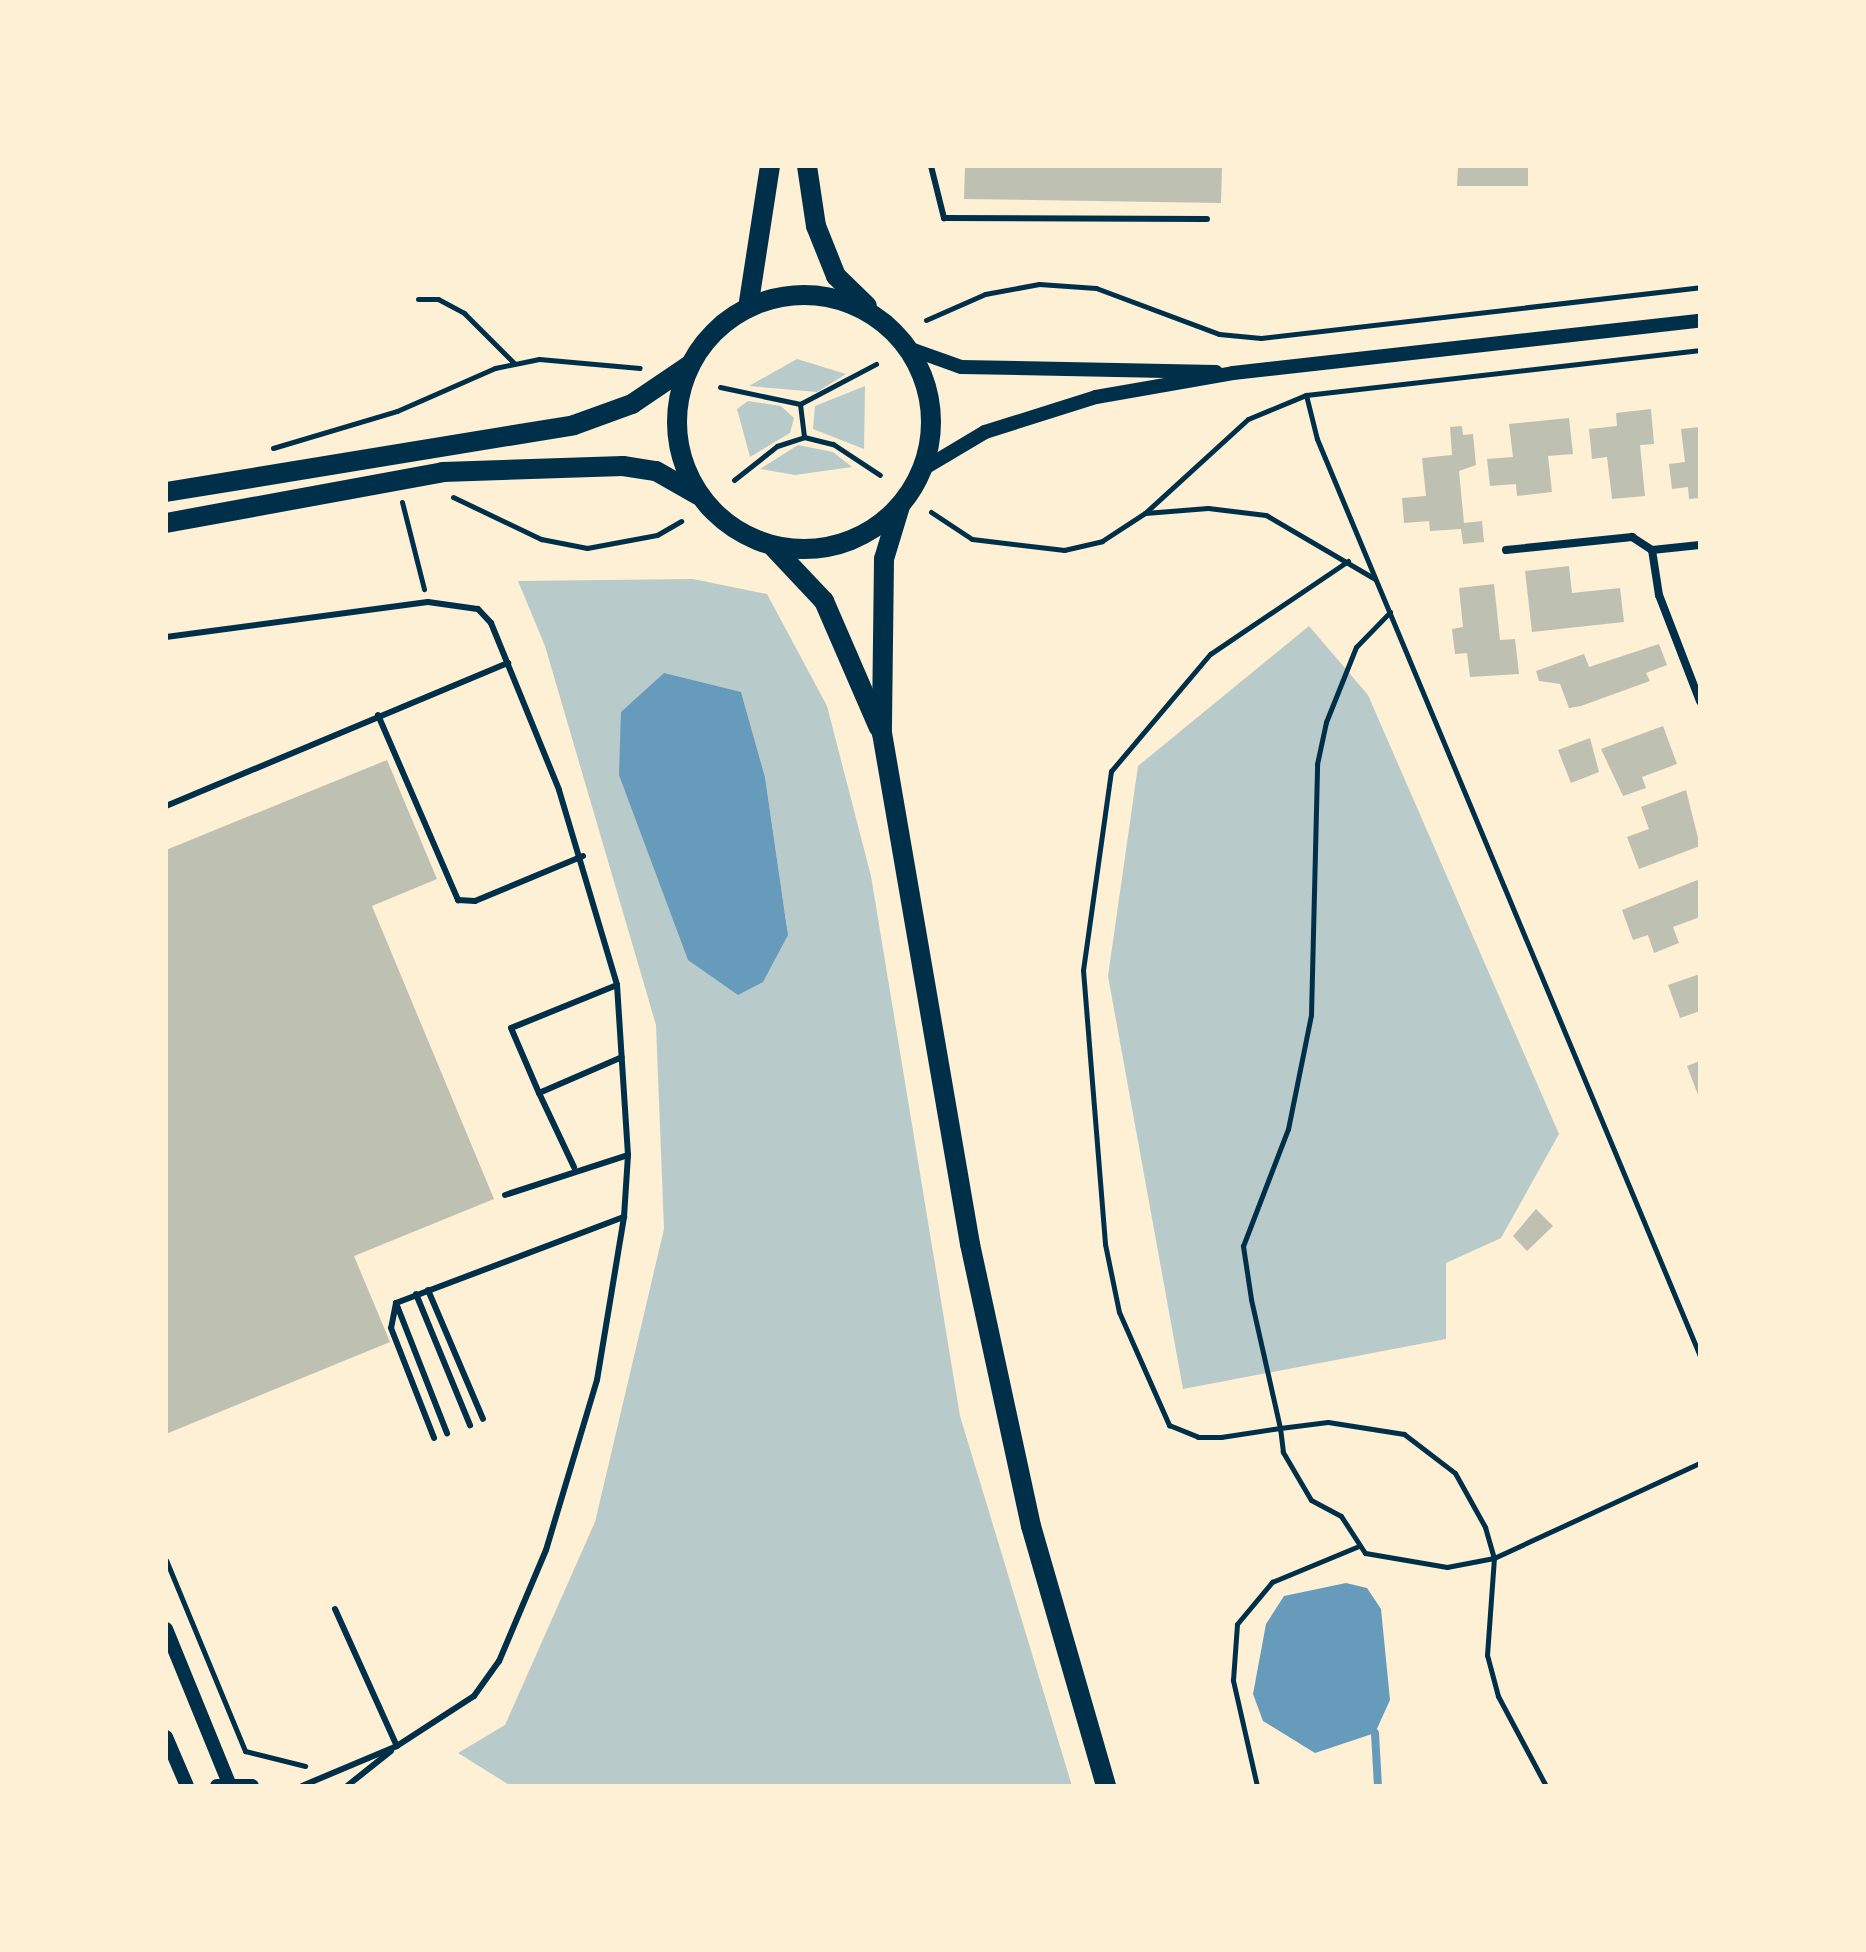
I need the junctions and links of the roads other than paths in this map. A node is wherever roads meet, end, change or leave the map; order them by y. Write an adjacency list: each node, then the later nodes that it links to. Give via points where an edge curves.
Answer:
1 (770, 166): 5 (main road)
2 (807, 166): 7 (main road, via 816,226 836,276)
3 (931, 166): 4 (lane, via 944,218)
4 (1207, 219)
5 (748, 308): 7 (main road, via 808,294 849,302); 9 (main road, via 714,331)
6 (1700, 321): 10 (street)
7 (885, 323): 8 (main road)
8 (908, 348): 10 (street, via 961,367); 11 (main road, via 931,406)
9 (691, 364): 12 (main road, via 632,404 574,425); 13 (main road, via 678,402 678,442)
10 (1233, 373): 11 (street, via 1036,410)
11 (923, 469): 14 (main road)
12 (166, 492)
13 (701, 497): 15 (main road, via 641,468 443,472); 16 (main road)
14 (900, 506): 16 (main road, via 870,531 835,545 797,549); 24 (main road, via 884,559)
15 (166, 523)
16 (760, 541): 24 (main road, via 790,557 814,585)
17 (1700, 545): 19 (street)
18 (1506, 550): 19 (street, via 1632,537)
19 (1652, 550): 22 (street, via 1659,595)
20 (166, 637): 21 (lane, via 428,602 478,609)
21 (508, 663): 23 (lane); 26 (lane)
22 (1700, 701)
23 (378, 715): 25 (lane); 26 (lane, via 458,900 475,901)
24 (882, 733): 50 (main road, via 970,1244 1031,1526)
25 (166, 806)
26 (583, 856): 27 (lane)
27 (617, 985): 28 (lane); 29 (lane, via 511,1028)
28 (622, 1057): 29 (lane); 30 (lane)
29 (539, 1093): 31 (lane)
30 (628, 1155): 31 (lane); 33 (lane)
31 (574, 1167): 32 (lane)
32 (505, 1195)
33 (624, 1217): 34 (lane); 44 (lane, via 582,1437 516,1624 474,1696)
34 (428, 1290): 35 (lane); 37 (lane)
35 (416, 1294): 36 (lane); 38 (lane)
36 (396, 1303): 39 (lane); 40 (lane, via 391,1328)
37 (483, 1419)
38 (470, 1425)
39 (447, 1433)
40 (434, 1438)
41 (335, 1609): 44 (lane)
42 (166, 1629): 45 (street)
43 (166, 1737): 46 (street)
44 (397, 1746): 48 (lane); 49 (lane)
45 (223, 1784): 47 (street)
46 (187, 1786)
47 (252, 1786)
48 (302, 1786)
49 (347, 1786)
50 (1106, 1786)

